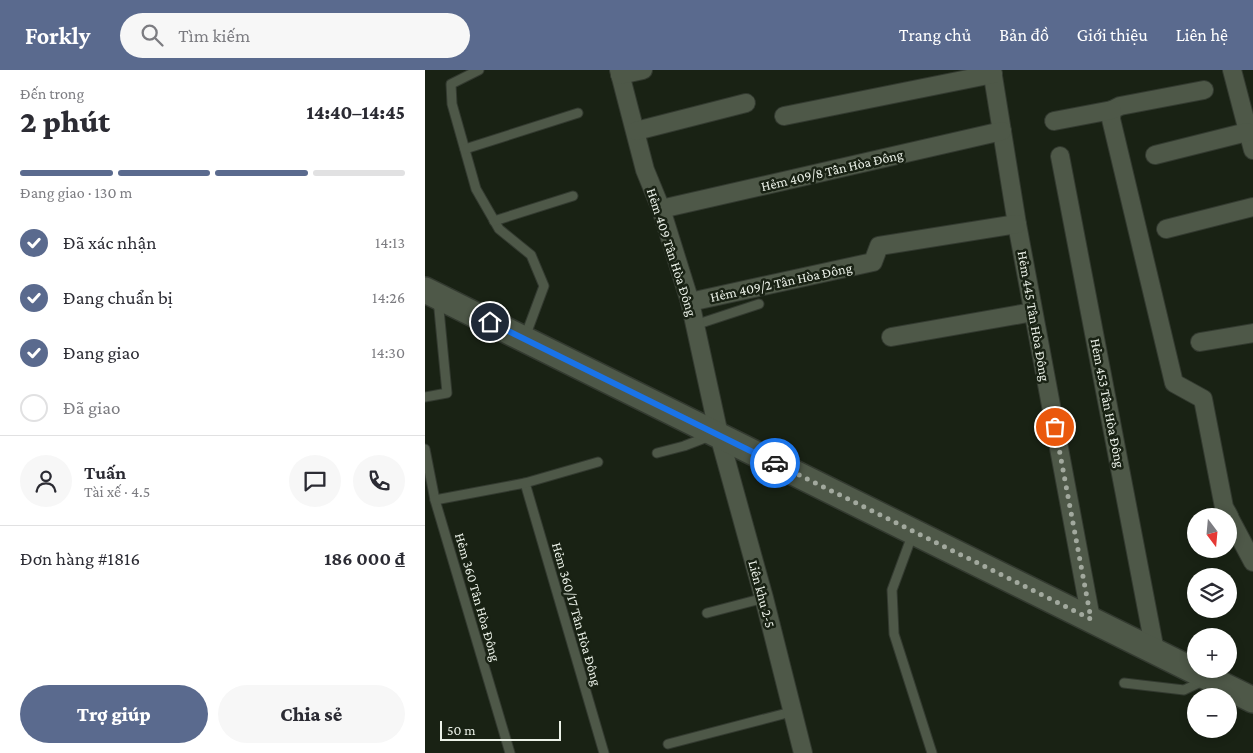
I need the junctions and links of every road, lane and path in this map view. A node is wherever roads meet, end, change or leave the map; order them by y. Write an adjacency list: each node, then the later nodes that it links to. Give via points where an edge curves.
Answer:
1 (479, 70): 15 (lane, via 451,84 452,104)
2 (643, 70): 4 (street)
3 (1232, 70): 14 (street)
4 (620, 72): 12 (street, Hẻm 409 Tân Hòa Đông)
5 (993, 72): 10 (street); 13 (street, Hẻm 445 Tân Hòa Đông)
6 (1204, 90): 8 (street)
7 (746, 103): 12 (street)
8 (1111, 110): 11 (street); 41 (street, via 1174,384 1203,399)
9 (578, 113): 15 (lane)
10 (784, 116)
11 (1054, 121)
12 (636, 131): 21 (street, Hẻm 409 Tân Hòa Đông, via 645,170)
13 (1002, 131): 21 (street, Hẻm 409/8 Tân Hòa Đông); 23 (street, Hẻm 445 Tân Hòa Đông)
14 (1250, 131): 16 (street); 17 (street)
15 (465, 149): 22 (lane, via 476,189)
16 (1253, 150)
17 (1155, 155)
18 (1060, 156): 48 (street, Hẻm 453 Tân Hòa Đông)
19 (573, 196): 22 (lane)
20 (1253, 207): 24 (street)
21 (661, 209): 26 (street, Hẻm 409 Tân Hòa Đông)
22 (494, 221): 32 (lane, via 499,229 531,255 544,286)
23 (1017, 224): 26 (street, Hẻm 409/2 Tân Hòa Đông, via 879,246 873,262); 28 (street, Hẻm 445 Tân Hòa Đông)
24 (1166, 229)
25 (431, 293): 32 (street); 34 (lane, via 447,393)
26 (690, 302): 29 (street, Hẻm 409 Tân Hòa Đông)
27 (759, 304): 29 (lane)
28 (1033, 312): 31 (street); 47 (street, Hẻm 445 Tân Hòa Đông)
29 (695, 325): 35 (street, Hẻm 409 Tân Hòa Đông)
30 (1253, 333): 33 (street)
31 (891, 336)
32 (524, 339): 35 (street)
33 (1200, 342)
34 (425, 397)
35 (717, 434): 37 (lane); 43 (street); 45 (street, Liên khu 2-5)
36 (425, 448): 40 (lane, Hẻm 360 Tân Hòa Đông)
37 (657, 453)
38 (598, 462): 39 (lane)
39 (525, 482): 40 (lane); 56 (lane, Hẻm 360/17 Tân Hòa Đông)
40 (435, 500): 55 (lane, Hẻm 360 Tân Hòa Đông)
41 (1225, 508)
42 (1237, 531): 44 (street)
43 (913, 532): 47 (street); 58 (lane, via 892,590 895,634)
44 (1253, 562)
45 (764, 598): 46 (lane); 53 (street, Liên khu 2-5)
46 (707, 613)
47 (1091, 619): 48 (street)
48 (1155, 651): 49 (street)
49 (1187, 667)
50 (1209, 678): 51 (lane, via 1184,690); 52 (street)
51 (1124, 683)
52 (1253, 700)
53 (791, 712): 54 (lane); 57 (street, Liên khu 2-5)
54 (668, 744)
55 (510, 753)
56 (604, 753)
57 (803, 753)
58 (932, 753)

